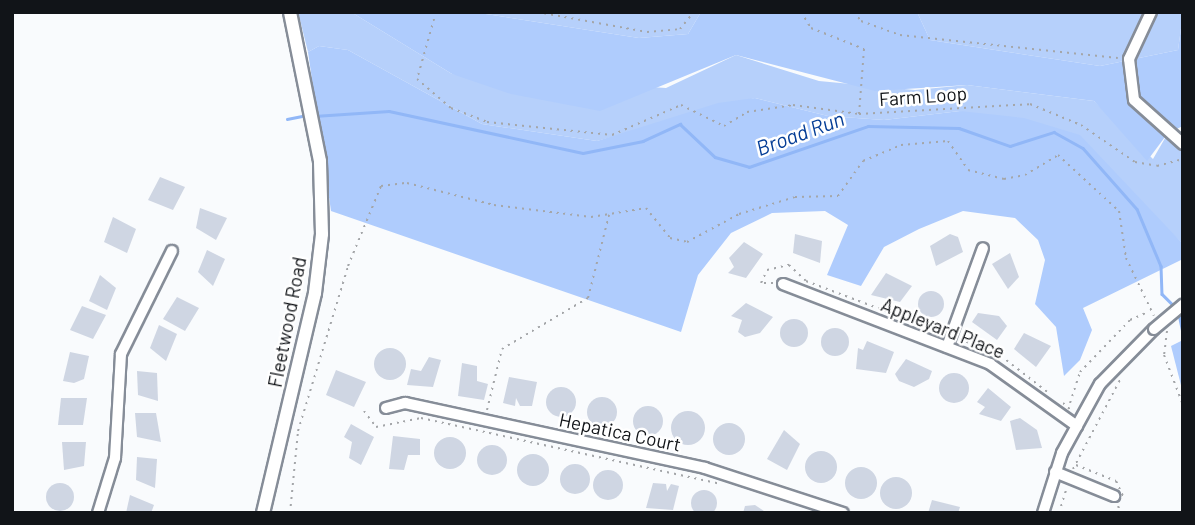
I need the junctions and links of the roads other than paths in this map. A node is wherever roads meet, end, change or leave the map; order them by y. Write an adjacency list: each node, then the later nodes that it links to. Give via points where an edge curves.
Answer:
1 (290, 12): 14 (main road, Fleetwood Road, via 322,190 320,266)
2 (1151, 12): 3 (street, via 1129,59 1134,100)
3 (1183, 144)
4 (983, 248): 8 (street)
5 (172, 251): 13 (street, via 121,354 115,458)
6 (783, 284): 8 (street, Appleyard Place)
7 (1183, 305): 10 (street, bridge, via 1114,365)
8 (947, 347): 10 (street, Appleyard Place, via 1016,379)
9 (386, 408): 15 (street, Hepatica Court, via 405,403 483,426 733,475)
10 (1077, 426): 11 (street)
11 (1055, 472): 12 (street); 16 (street)
12 (1114, 496)
13 (98, 513)
14 (263, 513)
15 (842, 513)
16 (1042, 513)

